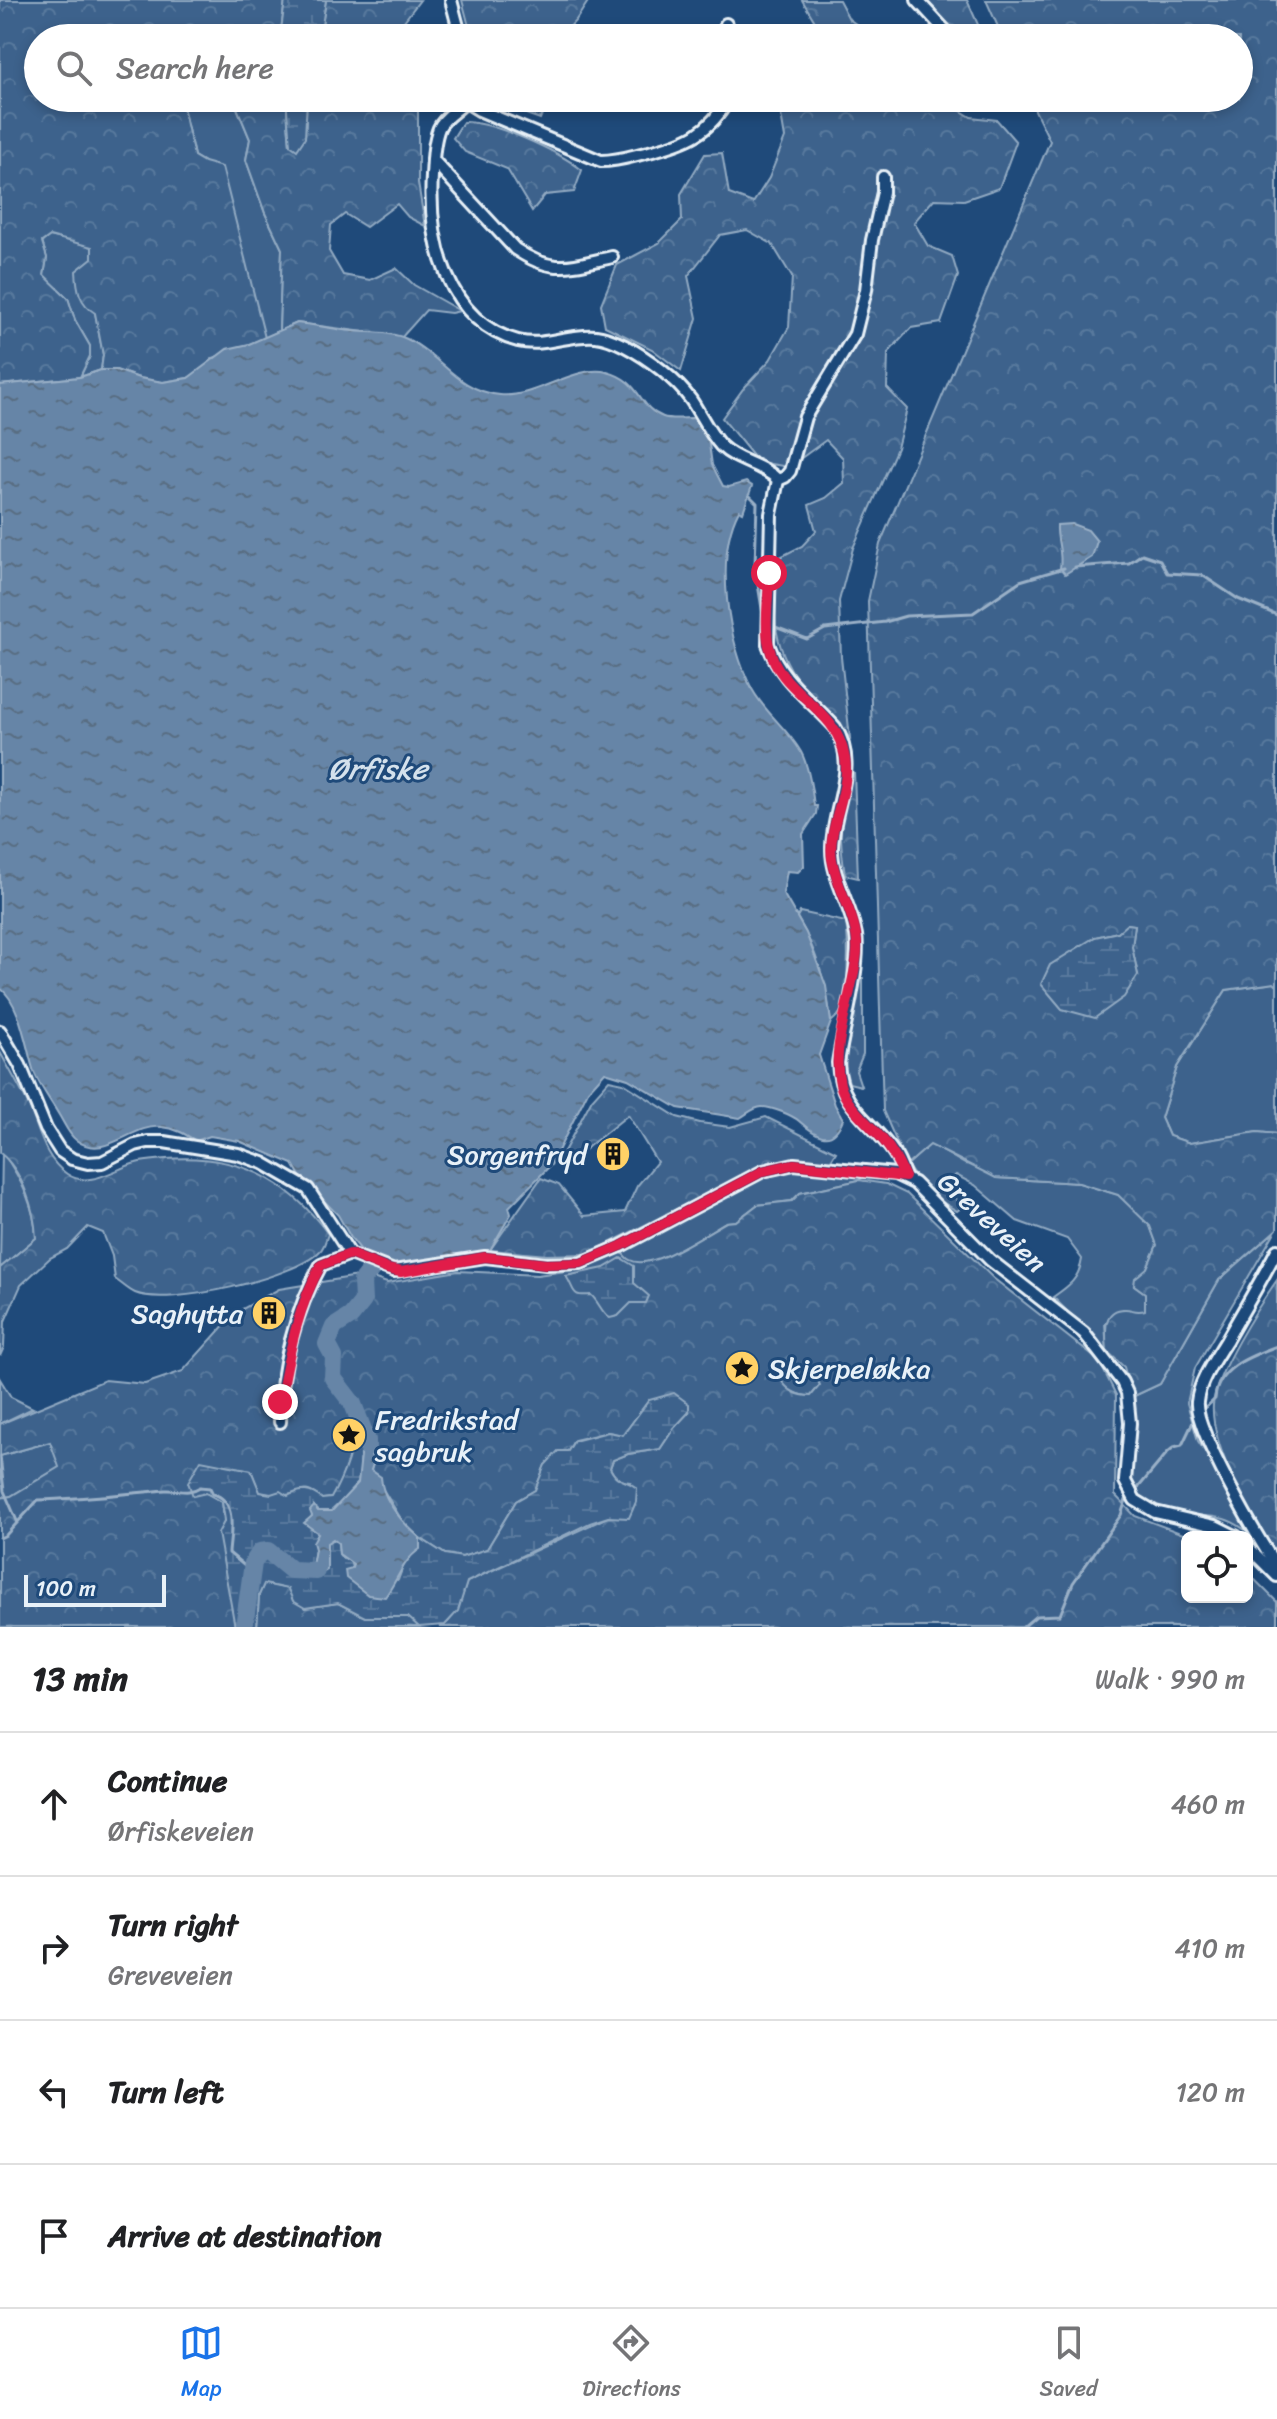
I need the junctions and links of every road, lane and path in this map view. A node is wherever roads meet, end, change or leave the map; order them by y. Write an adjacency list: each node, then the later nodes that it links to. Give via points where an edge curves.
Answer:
1 (451, 0): 3 (street)
2 (917, 0): 4 (street)
3 (457, 24)
4 (939, 24)
5 (454, 112): 8 (street, via 440,125)
6 (484, 112): 7 (street, via 601,161 674,147 711,125)
7 (720, 112)
8 (433, 160): 10 (street, via 530,259 562,268); 11 (street, via 430,208 436,247 448,279 474,315 520,342 547,344 597,336 624,346 688,396 723,447 771,473)
9 (883, 177): 11 (street, via 855,334 805,417 790,471)
10 (612, 257)
11 (777, 485): 13 (street, via 771,514 768,644 795,690 835,727 846,773 832,859 857,947 839,1077 845,1095 895,1154)
12 (0, 1031): 15 (street, via 46,1129 72,1159 102,1162 148,1142 238,1154 308,1189)
13 (905, 1177): 15 (street, Greveveien, via 779,1165 581,1263 485,1257 401,1272); 17 (street, Greveveien, via 990,1260 1084,1333 1122,1382 1130,1409 1125,1481 1135,1500 1155,1512)
14 (1277, 1250): 19 (street, via 1210,1369 1196,1407 1210,1446)
15 (350, 1254): 16 (street, via 321,1265 310,1285 288,1359)
16 (280, 1422)
17 (1225, 1531)
18 (1253, 1552): 20 (street)
19 (1277, 1567)
20 (1277, 1576)

